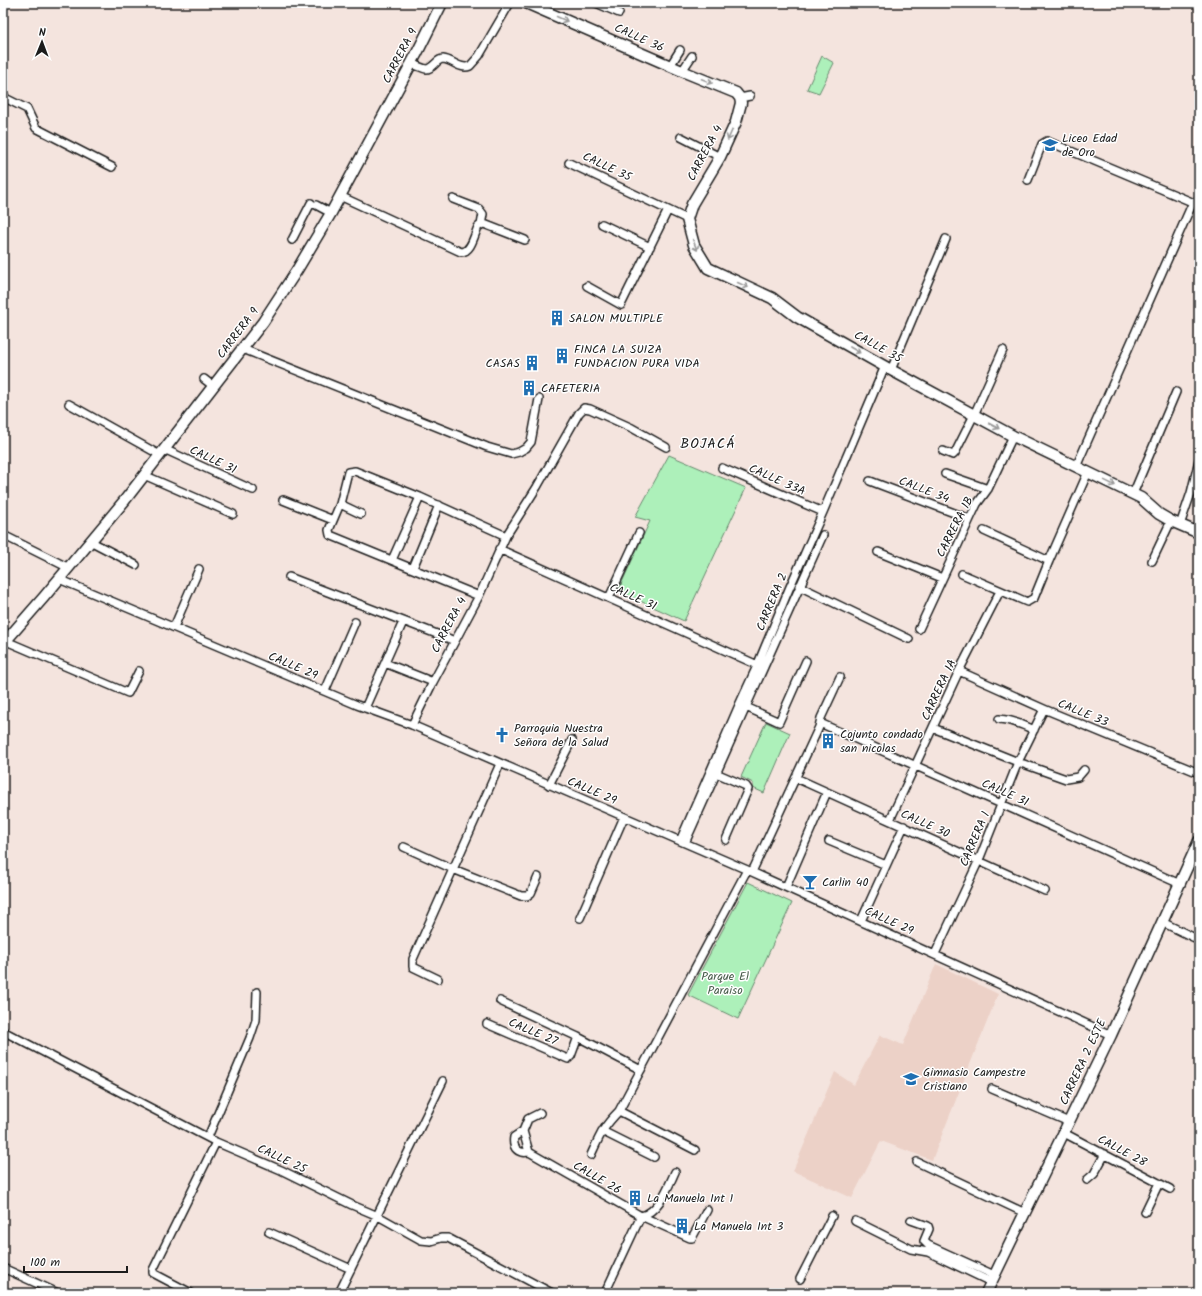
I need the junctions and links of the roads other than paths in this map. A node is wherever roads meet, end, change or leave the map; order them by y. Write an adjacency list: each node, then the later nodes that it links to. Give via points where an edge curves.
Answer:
1 (442, 3): 8 (street, CARRERA 9)
2 (510, 3): 8 (street, via 479,56 470,66 464,68 444,59 427,69)
3 (526, 3): 9 (street, CALLE 36, one-way to 9)
4 (596, 3): 5 (street)
5 (619, 13)
6 (680, 50): 9 (street)
7 (692, 56): 10 (street)
8 (411, 64): 19 (street, CARRERA 9)
9 (670, 66): 10 (street, CALLE 36)
10 (682, 71): 13 (street, CALLE 36, one-way to 13, via 736,93)
11 (750, 96): 13 (street)
12 (3, 97): 17 (street, via 27,109 36,128)
13 (740, 98): 15 (street, CARRERA 4, one-way to 15, via 736,122)
14 (680, 137): 15 (street)
15 (720, 157): 24 (street, CARRERA 4, via 692,204)
16 (569, 163): 22 (street, CALLE 35)
17 (112, 167)
18 (1028, 180): 21 (street, via 1042,144 1047,141)
19 (340, 196): 23 (street, CARRERA 9); 26 (street, via 461,252 468,249)
20 (453, 199): 26 (street, via 479,209 483,214)
21 (1196, 204): 46 (street)
22 (668, 210): 24 (street, CALLE 35); 30 (street)
23 (331, 213): 28 (street, via 314,204); 32 (street, CARRERA 9, via 298,270)
24 (687, 219): 34 (street, CALLE 35, one-way to 34, via 694,245 708,268 772,298 797,317)
25 (602, 224): 30 (street)
26 (481, 225): 29 (street)
27 (946, 239): 34 (street, CARRERA 2)
28 (292, 240)
29 (525, 240)
30 (650, 247): 31 (street, via 621,304)
31 (588, 286)
32 (243, 349): 36 (street, CARRERA 9); 38 (street, via 507,453 519,452 531,442)
33 (1004, 350): 40 (street)
34 (888, 368): 40 (street, CALLE 35); 59 (street, CARRERA 2)
35 (204, 379): 36 (street)
36 (213, 386): 44 (street, CARRERA 9)
37 (1176, 392): 54 (street)
38 (539, 399)
39 (69, 404): 44 (street, CALLE 31)
40 (974, 415): 41 (street, CALLE 35, one-way to 41); 43 (street, via 954,454)
41 (1013, 436): 46 (street, CALLE 35); 52 (street, CARRERA 1B)
42 (666, 447): 70 (street, CARRERA 4, via 632,428 584,408)
43 (943, 451)
44 (162, 452): 50 (street, CARRERA 9); 53 (street, CALLE 31)
45 (1199, 460): 64 (street, via 1191,493)
46 (1076, 467): 48 (street, CALLE 35)
47 (722, 468): 59 (street, CALLE 33A)
48 (1088, 472): 54 (street, CALLE 35, one-way to 54); 75 (street)
49 (945, 474): 52 (street)
50 (144, 475): 60 (street); 71 (street, CARRERA 9)
51 (870, 481): 62 (street, CALLE 34)
52 (988, 489): 62 (street, CARRERA 1B)
53 (253, 490)
54 (1133, 494): 64 (street, CALLE 35)
55 (420, 497): 57 (street, via 355,470 348,472); 58 (street); 74 (street)
56 (283, 500): 63 (street)
57 (340, 504): 61 (street); 63 (street)
58 (439, 505): 70 (street); 79 (street)
59 (823, 512): 89 (street, CARRERA 2)
60 (233, 514)
61 (361, 514)
62 (970, 519): 83 (street, CARRERA 1B)
63 (333, 520): 74 (street, via 329,533)
64 (1175, 523): 67 (street, CALLE 35); 76 (street)
65 (984, 531): 75 (street)
66 (639, 533): 88 (street)
67 (1199, 533)
68 (3, 535): 78 (street)
69 (822, 535): 85 (street)
70 (506, 536): 72 (street, CARRERA 4)
71 (90, 541): 77 (street); 78 (street, CARRERA 9)
72 (499, 549): 87 (street, CARRERA 4); 88 (street, CALLE 31)
73 (878, 552): 83 (street)
74 (392, 560): 79 (street)
75 (1049, 561): 86 (street, via 1034,598 1030,601)
76 (1152, 561)
77 (136, 565)
78 (69, 568): 84 (street, CARRERA 9)
79 (413, 568): 87 (street)
80 (199, 569): 92 (street)
81 (962, 574): 86 (street)
82 (289, 577): 91 (street)
83 (942, 578): 93 (street, CARRERA 1B)
84 (59, 579): 92 (street, CALLE 29); 96 (street, CARRERA 9)
85 (799, 586): 89 (street); 94 (street)
86 (1000, 591): 100 (street, CARRERA 1A)
87 (479, 596): 95 (street, CARRERA 4)
88 (609, 598): 99 (street, CALLE 31)
89 (783, 613): 99 (street, CARRERA 2)
90 (355, 622): 104 (street)
91 (403, 622): 95 (street); 98 (street)
92 (174, 627): 104 (street, CALLE 29)
93 (919, 629)
94 (909, 639)
95 (455, 641): 103 (street, CARRERA 4)
96 (4, 642): 101 (street, via 128,694)
97 (806, 661): 105 (street, via 779,722)
98 (385, 663): 103 (street); 106 (street)
99 (760, 667): 105 (street, CARRERA 2)
100 (959, 670): 107 (street, CALLE 33); 111 (street, CARRERA 1A)
101 (139, 671)
102 (840, 677): 109 (street)
103 (433, 682): 110 (street, CARRERA 4)
104 (325, 691): 106 (street, CALLE 29)
105 (743, 705): 118 (street); 130 (street, via 726,734)
106 (365, 708): 110 (street, CALLE 29)
107 (1044, 709): 112 (street, CARRERA 1); 119 (street, CALLE 33)
108 (999, 719): 112 (street, via 1020,723)
109 (820, 723): 116 (street, CALLE 31); 120 (street)
110 (412, 725): 115 (street, CALLE 29)
111 (934, 728): 114 (street); 116 (street, CARRERA 1A)
112 (1034, 730): 114 (street, CARRERA 1)
113 (572, 740): 121 (street)
114 (1018, 762): 117 (street, via 1066,779 1078,777); 123 (street, CARRERA 1)
115 (500, 764): 121 (street, CALLE 29); 135 (street)
116 (916, 765): 123 (street, CALLE 31); 125 (street, CARRERA 1A)
117 (1084, 770)
118 (716, 773): 127 (street, via 748,789); 130 (street)
119 (1199, 773)
120 (796, 778): 122 (street, CALLE 30); 136 (street)
121 (549, 784): 124 (street, CALLE 29)
122 (827, 792): 125 (street, CALLE 30); 139 (street)
123 (1002, 804): 132 (street, CARRERA 1); 138 (street, CALLE 31)
124 (624, 817): 130 (street, CALLE 29); 141 (street)
125 (890, 820): 126 (street, CALLE 30)
126 (904, 826): 132 (street, CALLE 30); 134 (street)
127 (726, 840)
128 (829, 841): 134 (street)
129 (1199, 841): 133 (street, CARRERA 2 ESTE)
130 (682, 842): 136 (street, CALLE 29)
131 (404, 847): 135 (street)
132 (979, 860): 140 (street, CALLE 30); 145 (street, CARRERA 1)
133 (1195, 860): 138 (street, CARRERA 2 ESTE)
134 (886, 865): 142 (street)
135 (453, 869): 137 (street, via 521,896 531,893); 146 (street, via 413,959 413,966)
136 (750, 871): 139 (street, CALLE 29); 153 (street)
137 (538, 877)
138 (1180, 884): 143 (street, CARRERA 2 ESTE)
139 (786, 887): 142 (street, CALLE 29)
140 (1045, 891)
141 (580, 918)
142 (861, 921): 145 (street, CALLE 29)
143 (1162, 922): 144 (street); 151 (street, CARRERA 2 ESTE)
144 (1199, 940)
145 (935, 954): 151 (street, CALLE 29)
146 (438, 979)
147 (257, 992): 162 (street, via 256,1020 250,1038)
148 (500, 1001): 152 (street)
149 (487, 1024): 152 (street, CALLE 27, via 568,1059)
150 (3, 1031): 162 (street, CALLE 25)
151 (1111, 1035): 158 (street, CARRERA 2 ESTE)
152 (578, 1037): 153 (street)
153 (640, 1070): 156 (street)
154 (443, 1081): 177 (street)
155 (992, 1089): 158 (street)
156 (619, 1111): 160 (street); 164 (street)
157 (540, 1112): 159 (street, via 528,1119)
158 (1069, 1122): 161 (street, CARRERA 2 ESTE)
159 (523, 1130): 165 (street); 165 (street, CALLE 26, via 514,1137 514,1148)
160 (602, 1131): 167 (street); 168 (street)
161 (1064, 1132): 166 (street, CALLE 28); 176 (street, CARRERA 2 ESTE)
162 (208, 1137): 163 (street, CALLE 25)
163 (216, 1142): 177 (street, CALLE 25); 188 (street, via 153,1270 153,1273)
164 (695, 1150)
165 (529, 1152): 178 (street, CALLE 26)
166 (1105, 1154): 171 (street, via 1094,1174); 172 (street, CALLE 28)
167 (590, 1155)
168 (654, 1157)
169 (917, 1162): 176 (street)
170 (675, 1172): 178 (street, via 661,1201)
171 (1087, 1180)
172 (1159, 1183): 173 (street, CALLE 28); 175 (street)
173 (1170, 1189)
174 (707, 1210): 178 (street, CALLE 26, via 692,1238)
175 (1145, 1212)
176 (1025, 1213): 186 (street, CARRERA 2 ESTE)
177 (378, 1216): 184 (street); 190 (street, CALLE 25, via 421,1240 448,1238)
178 (641, 1216): 191 (street)
179 (832, 1216): 185 (street)
180 (911, 1220): 186 (street, via 928,1226 924,1241 928,1246)
181 (855, 1221): 186 (street, via 911,1249 928,1252)
182 (269, 1232): 184 (street)
183 (3, 1268): 187 (street)
184 (351, 1269): 189 (street)
185 (800, 1279)
186 (993, 1279): 192 (street, CARRERA 2 ESTE)
187 (58, 1293)
188 (191, 1293)
189 (339, 1293)
190 (552, 1293)
191 (605, 1293)
192 (986, 1293)

